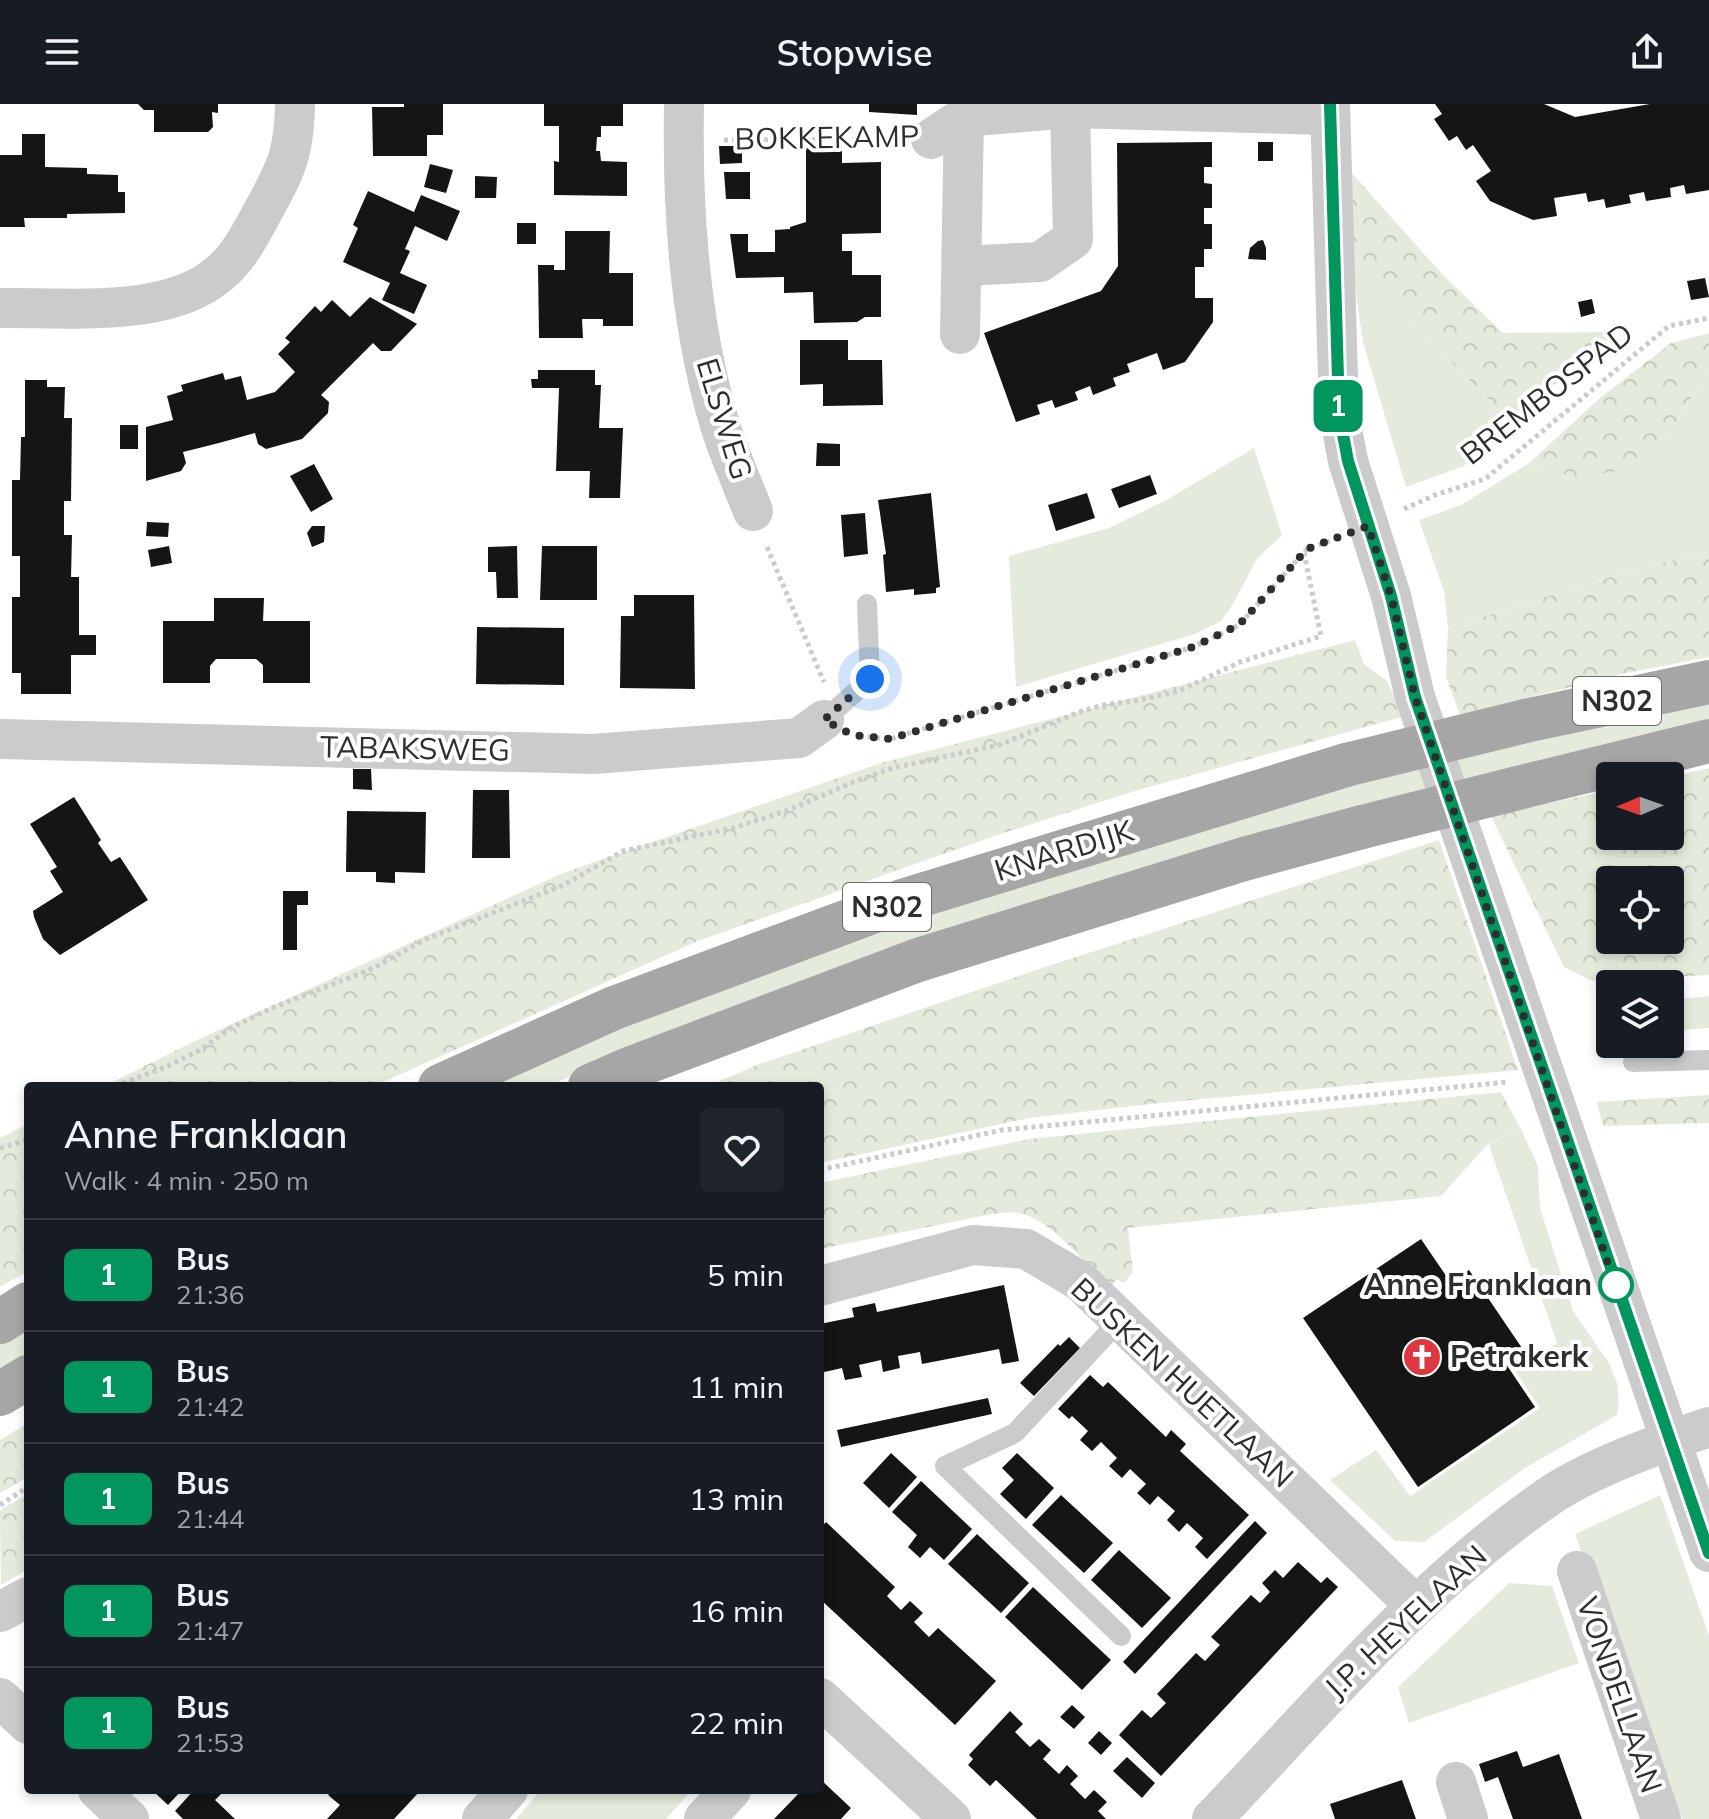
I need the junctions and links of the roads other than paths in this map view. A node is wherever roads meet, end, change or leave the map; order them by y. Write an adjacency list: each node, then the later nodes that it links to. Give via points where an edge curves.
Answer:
1 (295, 104): 8 (street, via 289,162 243,248 199,288 141,306)
2 (1070, 108): 3 (street, BOKKEKAMP); 4 (street, BOKKEKAMP); 7 (street, via 1073,239 1040,262)
3 (1330, 110): 27 (street, via 1339,413 1348,461 1391,596 1415,697)
4 (964, 117): 6 (street, BOKKEKAMP); 7 (street, BOKKEKAMP)
5 (684, 122): 10 (street, ELSWEG, via 693,306 720,426)
6 (931, 139)
7 (963, 266): 9 (street, BOKKEKAMP)
8 (0, 308)
9 (960, 334)
10 (753, 511)
11 (867, 604): 13 (lane, via 870,679)
12 (1709, 682): 18 (main road, KNARDIJK / N302, bridge, via 1346,765 902,901 614,1008)
13 (824, 720): 14 (street, TABAKSWEG, via 799,738 593,754)
14 (0, 739)
15 (1709, 741): 19 (main road, KNARDIJK / N302, bridge, via 1244,859 918,960)
16 (1709, 1060): 17 (lane)
17 (1633, 1062)
18 (449, 1082)
19 (599, 1082)
20 (824, 1285): 22 (street, BUSKEN HUETLAAN, via 973,1245 1026,1249 1080,1281)
21 (24, 1307): 23 (main road)
22 (1119, 1321): 31 (street, BUSKEN HUETLAAN); 33 (lane, via 1015,1433 945,1466)
23 (0, 1322)
24 (24, 1379): 25 (main road)
25 (0, 1394)
26 (1709, 1427): 27 (street)
27 (1670, 1440): 28 (street); 31 (street, J.P. HEYELAAN, via 1550,1495)
28 (1709, 1552)
29 (1577, 1571): 47 (street, VONDELLAAN)
30 (24, 1599): 32 (street)
31 (1415, 1605): 45 (street, J.P. HEYELAAN)
32 (0, 1612)
33 (1121, 1636)
34 (0, 1698): 36 (street)
35 (824, 1702): 44 (street)
36 (24, 1720)
37 (1456, 1782): 46 (street)
38 (102, 1794): 41 (street)
39 (504, 1794): 42 (street)
40 (727, 1794): 43 (street)
41 (129, 1819)
42 (482, 1819)
43 (704, 1819)
44 (951, 1819)
45 (1212, 1819)
46 (1468, 1819)
47 (1661, 1819)

